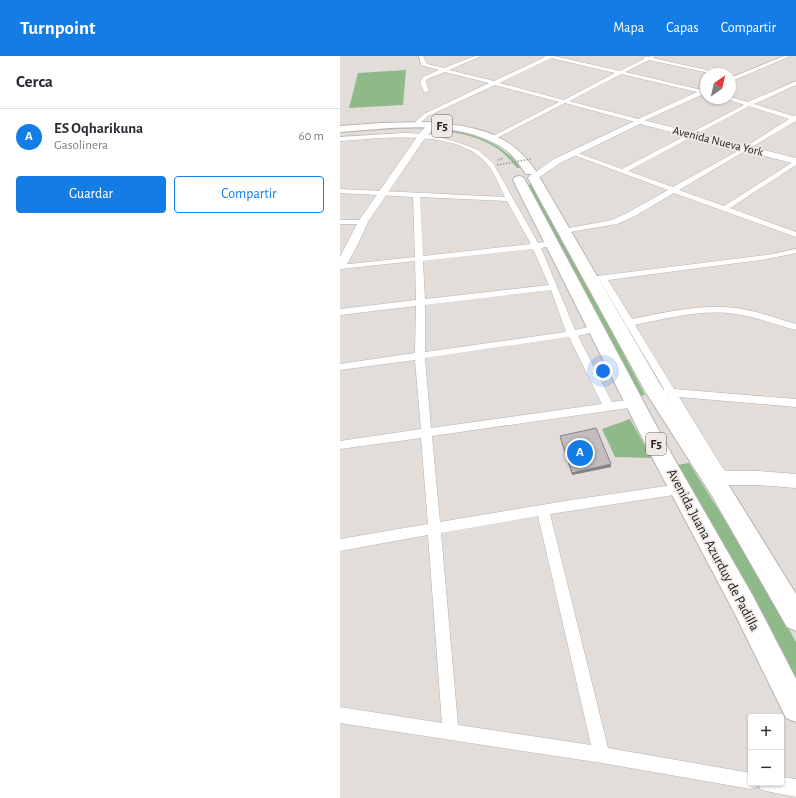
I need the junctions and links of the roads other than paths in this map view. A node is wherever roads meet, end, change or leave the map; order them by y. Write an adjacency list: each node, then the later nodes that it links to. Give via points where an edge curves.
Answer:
1 (421, 56): 10 (street, via 422,64)
2 (479, 56): 10 (street)
3 (549, 56): 11 (street); 14 (street)
4 (637, 56): 6 (street)
5 (788, 56): 8 (street)
6 (650, 57): 9 (street); 11 (street)
7 (770, 58): 8 (street)
8 (777, 60): 12 (street)
9 (700, 69)
10 (444, 70): 14 (street); 16 (street, via 425,78 423,82)
11 (620, 73): 15 (street); 19 (street)
12 (737, 77)
13 (796, 83): 20 (street)
14 (493, 84): 19 (street); 23 (street, via 426,116)
15 (700, 90)
16 (426, 91)
17 (700, 93): 22 (street)
18 (736, 100): 20 (street)
19 (562, 101): 22 (street); 29 (street)
20 (750, 104): 21 (street); 27 (street)
21 (795, 118): 30 (street)
22 (639, 121): 27 (street, Avenida Nueva York); 31 (street)
23 (415, 125): 24 (highway, Avenida Juana Azurduy de Padilla / F5); 25 (highway, Avenida Juana Azurduy de Padilla / F5)
24 (340, 129)
25 (427, 132): 26 (highway, Avenida Juana Azurduy de Padilla / F5, via 394,130); 28 (street); 29 (highway, Avenida Juana Azurduy de Padilla / F5, via 460,129); 32 (highway, Avenida Juana Azurduy de Padilla / F5, via 477,141 491,148); 38 (street); 40 (street, via 476,151 490,163)
26 (340, 134)
27 (692, 134): 30 (street, Avenida Nueva York); 34 (street)
28 (340, 138)
29 (491, 139): 35 (highway, Avenida Juana Azurduy de Padilla / F5, via 511,149)
30 (747, 148): 33 (street, Avenida Nueva York); 36 (street)
31 (573, 153): 34 (street); 35 (street)
32 (500, 161)
33 (796, 162): 41 (street)
34 (622, 171): 36 (street)
35 (525, 172): 45 (highway, Avenida Juana Azurduy de Padilla / F5)
36 (674, 190): 41 (street); 45 (street, via 624,218)
37 (340, 192): 38 (street)
38 (387, 193): 39 (street); 43 (street); 46 (street)
39 (416, 195): 40 (street); 48 (street)
40 (509, 199): 45 (street)
41 (724, 209): 44 (street)
42 (340, 222): 43 (street)
43 (363, 222): 46 (street)
44 (796, 236)
45 (551, 240): 48 (street); 50 (highway, Avenida Juana Azurduy de Padilla / F5); 51 (street); 56 (highway, Avenida Juana Azurduy de Padilla / F5)
46 (353, 244): 49 (street)
47 (796, 251): 50 (street)
48 (418, 258): 49 (street); 52 (street)
49 (340, 266)
50 (597, 279): 54 (street); 60 (highway, Avenida Juana Azurduy de Padilla / F5)
51 (554, 287): 52 (street); 57 (street)
52 (421, 303): 53 (street); 58 (street)
53 (340, 312)
54 (629, 322): 55 (street, via 699,310 735,311); 60 (street)
55 (796, 327)
56 (597, 328): 57 (street); 63 (highway, Avenida Juana Azurduy de Padilla / F5)
57 (572, 334): 58 (street); 62 (street)
58 (420, 356): 59 (street); 65 (street)
59 (340, 367)
60 (663, 392): 61 (street); 64 (highway, Avenida Juana Azurduy de Padilla / F5); 69 (street)
61 (796, 402)
62 (608, 406): 63 (street); 65 (street)
63 (639, 411): 64 (highway); 68 (highway, Avenida Juana Azurduy de Padilla / F5)
64 (668, 414): 67 (highway, Avenida Juana Azurduy de Padilla / F5)
65 (425, 433): 66 (street); 73 (street)
66 (340, 445)
67 (695, 454): 68 (highway); 69 (street); 75 (highway, Avenida Juana Azurduy de Padilla / F5, via 720,490)
68 (665, 461): 71 (highway, Avenida Juana Azurduy de Padilla / F5)
69 (722, 478): 70 (street)
70 (796, 481)
71 (680, 489): 72 (street); 76 (highway, Avenida Juana Azurduy de Padilla / F5, via 744,605)
72 (543, 510): 73 (street); 79 (street)
73 (434, 528): 74 (street); 78 (street)
74 (340, 544)
75 (796, 618)
76 (796, 708)
77 (340, 716): 78 (street)
78 (451, 732): 79 (street)
79 (602, 755): 80 (street)
80 (748, 779)
81 (784, 786): 82 (street)
82 (796, 788)

